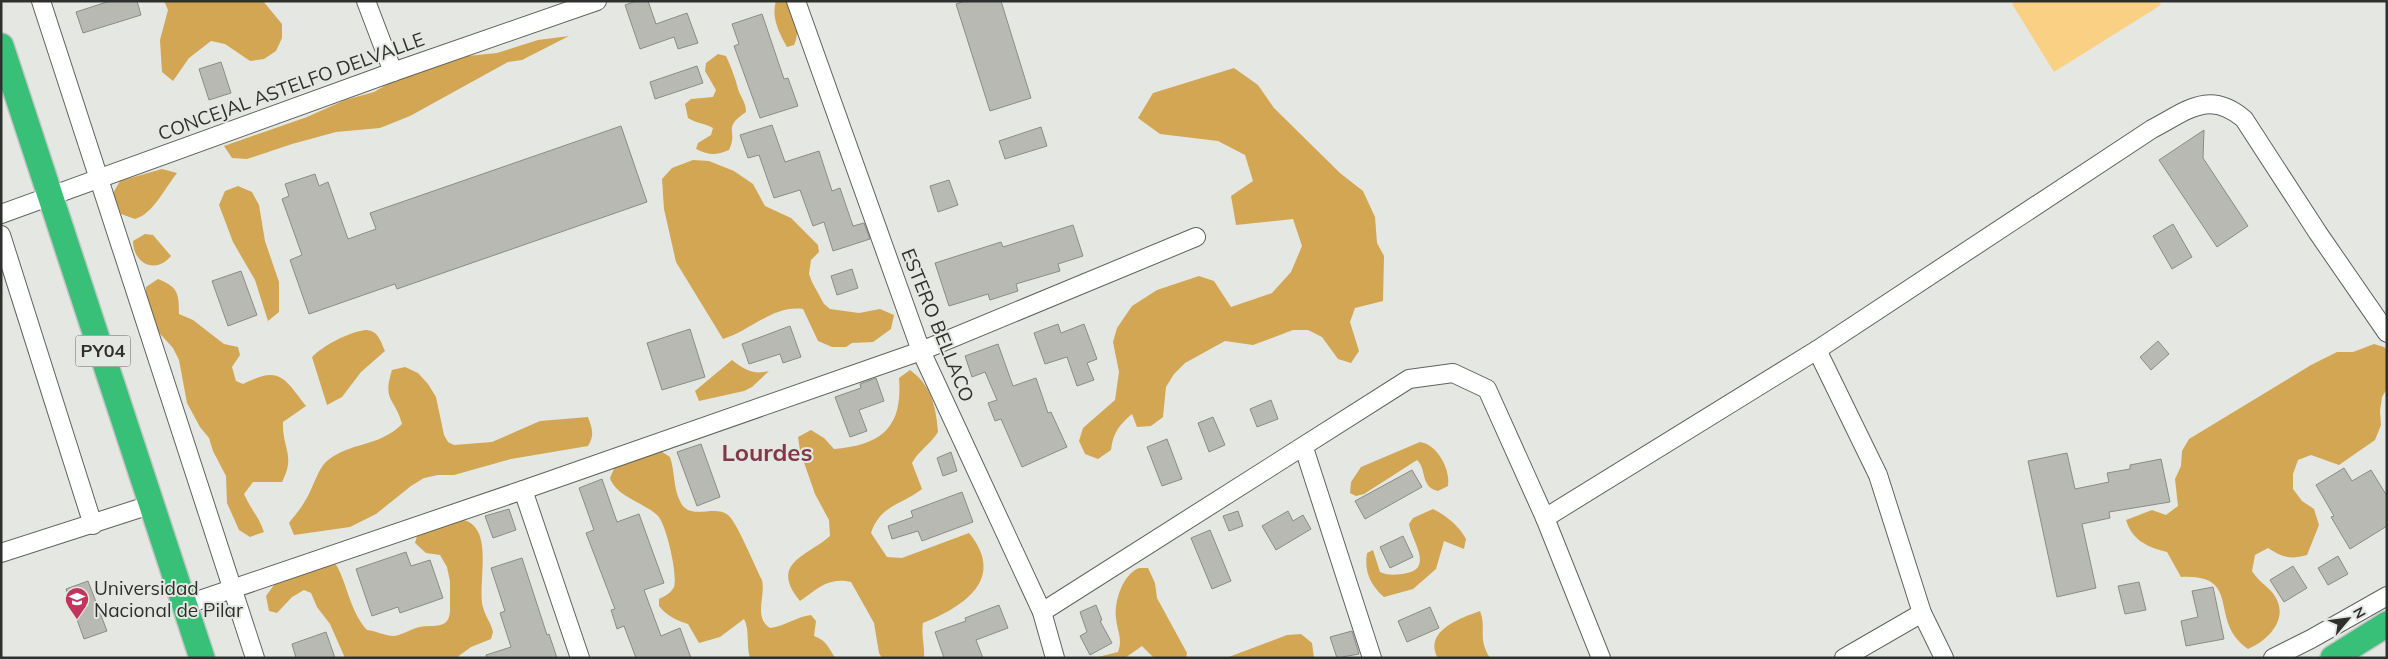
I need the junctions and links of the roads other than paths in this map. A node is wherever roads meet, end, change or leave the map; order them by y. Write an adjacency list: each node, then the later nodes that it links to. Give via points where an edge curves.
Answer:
1 (41, 1): 7 (street)
2 (366, 1): 6 (street)
3 (597, 1): 6 (street, CONCEJAL ASTELFO DELVALLE)
4 (796, 1): 14 (street, ESTERO BELLACO)
5 (1, 46): 8 (highway, PY04)
6 (393, 72): 7 (street, CONCEJAL ASTELFO DELVALLE)
7 (100, 178): 8 (street, CONCEJAL ASTELFO DELVALLE); 21 (street)
8 (52, 197): 9 (street, CONCEJAL ASTELFO DELVALLE); 17 (highway, PY04)
9 (1, 214)
10 (1, 235): 19 (street)
11 (1196, 237): 14 (street)
12 (2387, 332): 13 (street, via 2244,119 2219,103 2200,103 2152,129)
13 (1817, 350): 18 (street); 25 (street, via 1878,475)
14 (921, 351): 16 (street); 24 (street, ESTERO BELLACO)
15 (1304, 448): 18 (street, via 1409,379 1453,373 1487,389); 24 (street); 31 (street)
16 (523, 490): 21 (street); 29 (street)
17 (153, 504): 19 (street); 23 (highway, PY04)
18 (1545, 518): 32 (street)
19 (93, 525): 20 (street)
20 (1, 553)
21 (233, 588): 23 (street); 28 (street)
22 (2387, 596): 35 (street)
23 (185, 605): 27 (highway, PY04)
24 (1042, 612): 30 (street, ESTERO BELLACO)
25 (1922, 613): 33 (street); 34 (street)
26 (2387, 624): 36 (highway)
27 (202, 658)
28 (256, 658)
29 (580, 658)
30 (1055, 658)
31 (1372, 658)
32 (1601, 658)
33 (1844, 658)
34 (1944, 658)
35 (2273, 658)
36 (2333, 658)

